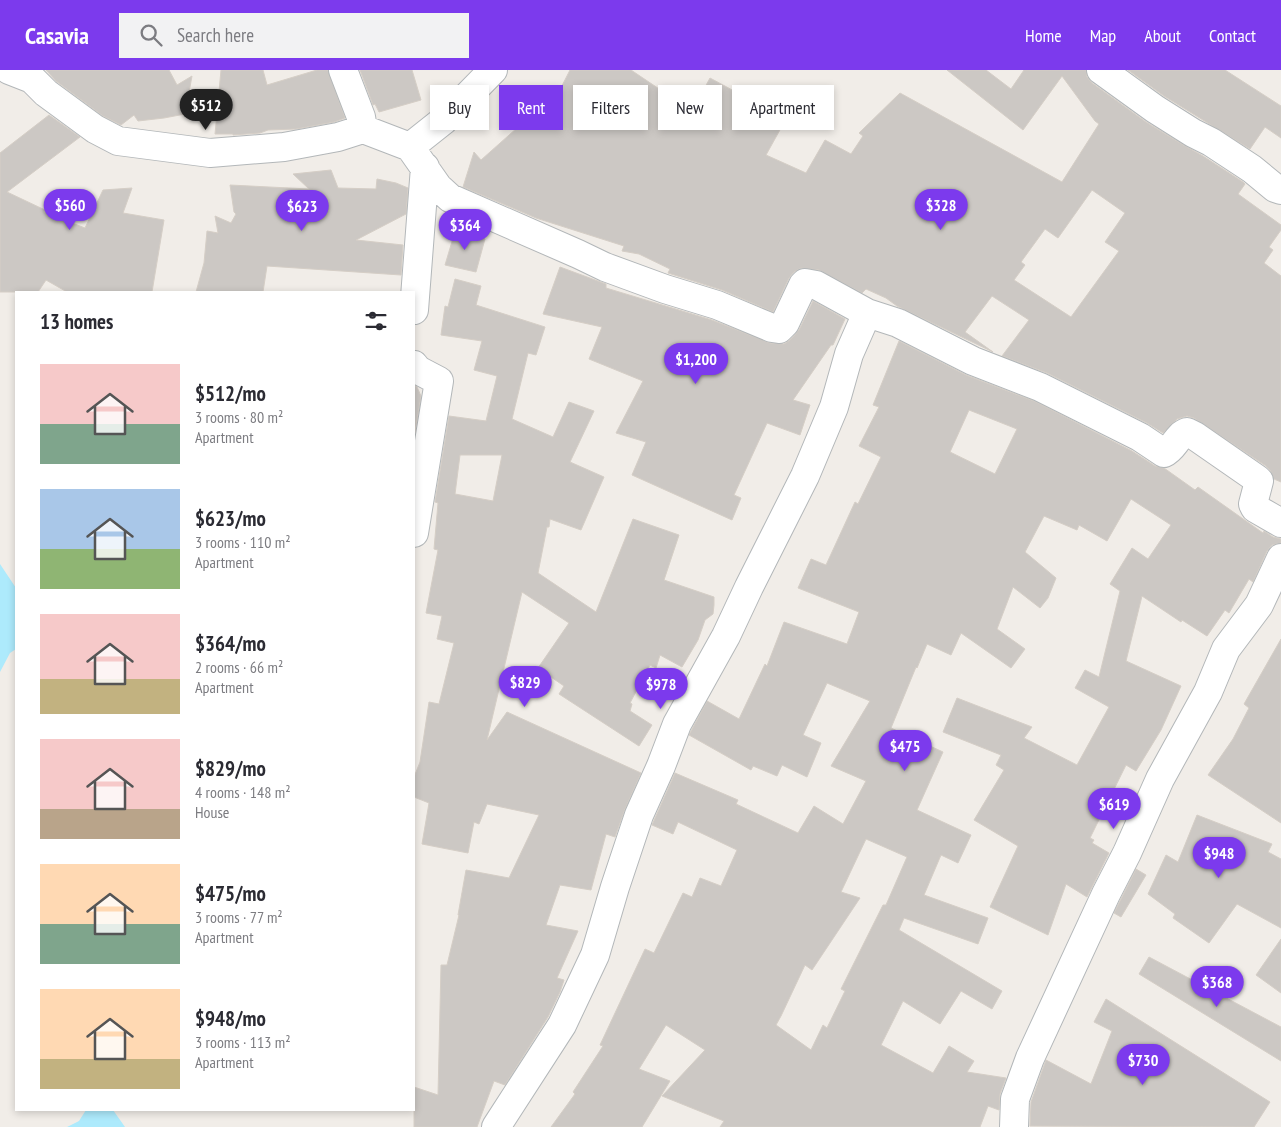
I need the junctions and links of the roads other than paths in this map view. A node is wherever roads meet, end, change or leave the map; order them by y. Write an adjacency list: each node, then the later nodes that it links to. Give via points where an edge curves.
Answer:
1 (9, 70): 5 (street, via 32,79 95,129 118,141 210,153 284,147)
2 (343, 70): 5 (street)
3 (493, 70): 6 (street, via 444,120)
4 (1101, 70): 7 (street)
5 (363, 129): 6 (street)
6 (417, 157): 8 (street); 9 (street, via 450,198 605,267 717,305 772,328 779,329 785,323 805,283 816,285)
7 (1281, 190)
8 (414, 291)
9 (867, 313): 11 (street, via 898,323 973,361 1040,387 1140,437 1164,453 1182,434 1187,432 1195,436 1259,482 1253,504 1255,508); 14 (street, via 849,354 834,407 805,476 726,636 677,724 639,815 595,955 562,1025)
10 (415, 366): 12 (street, via 439,381)
11 (1281, 523)
12 (415, 527)
13 (1281, 558): 15 (street, via 1260,605 1226,649 1208,692 1160,778 1030,1058 1015,1099)
14 (496, 1127)
15 (1014, 1127)

